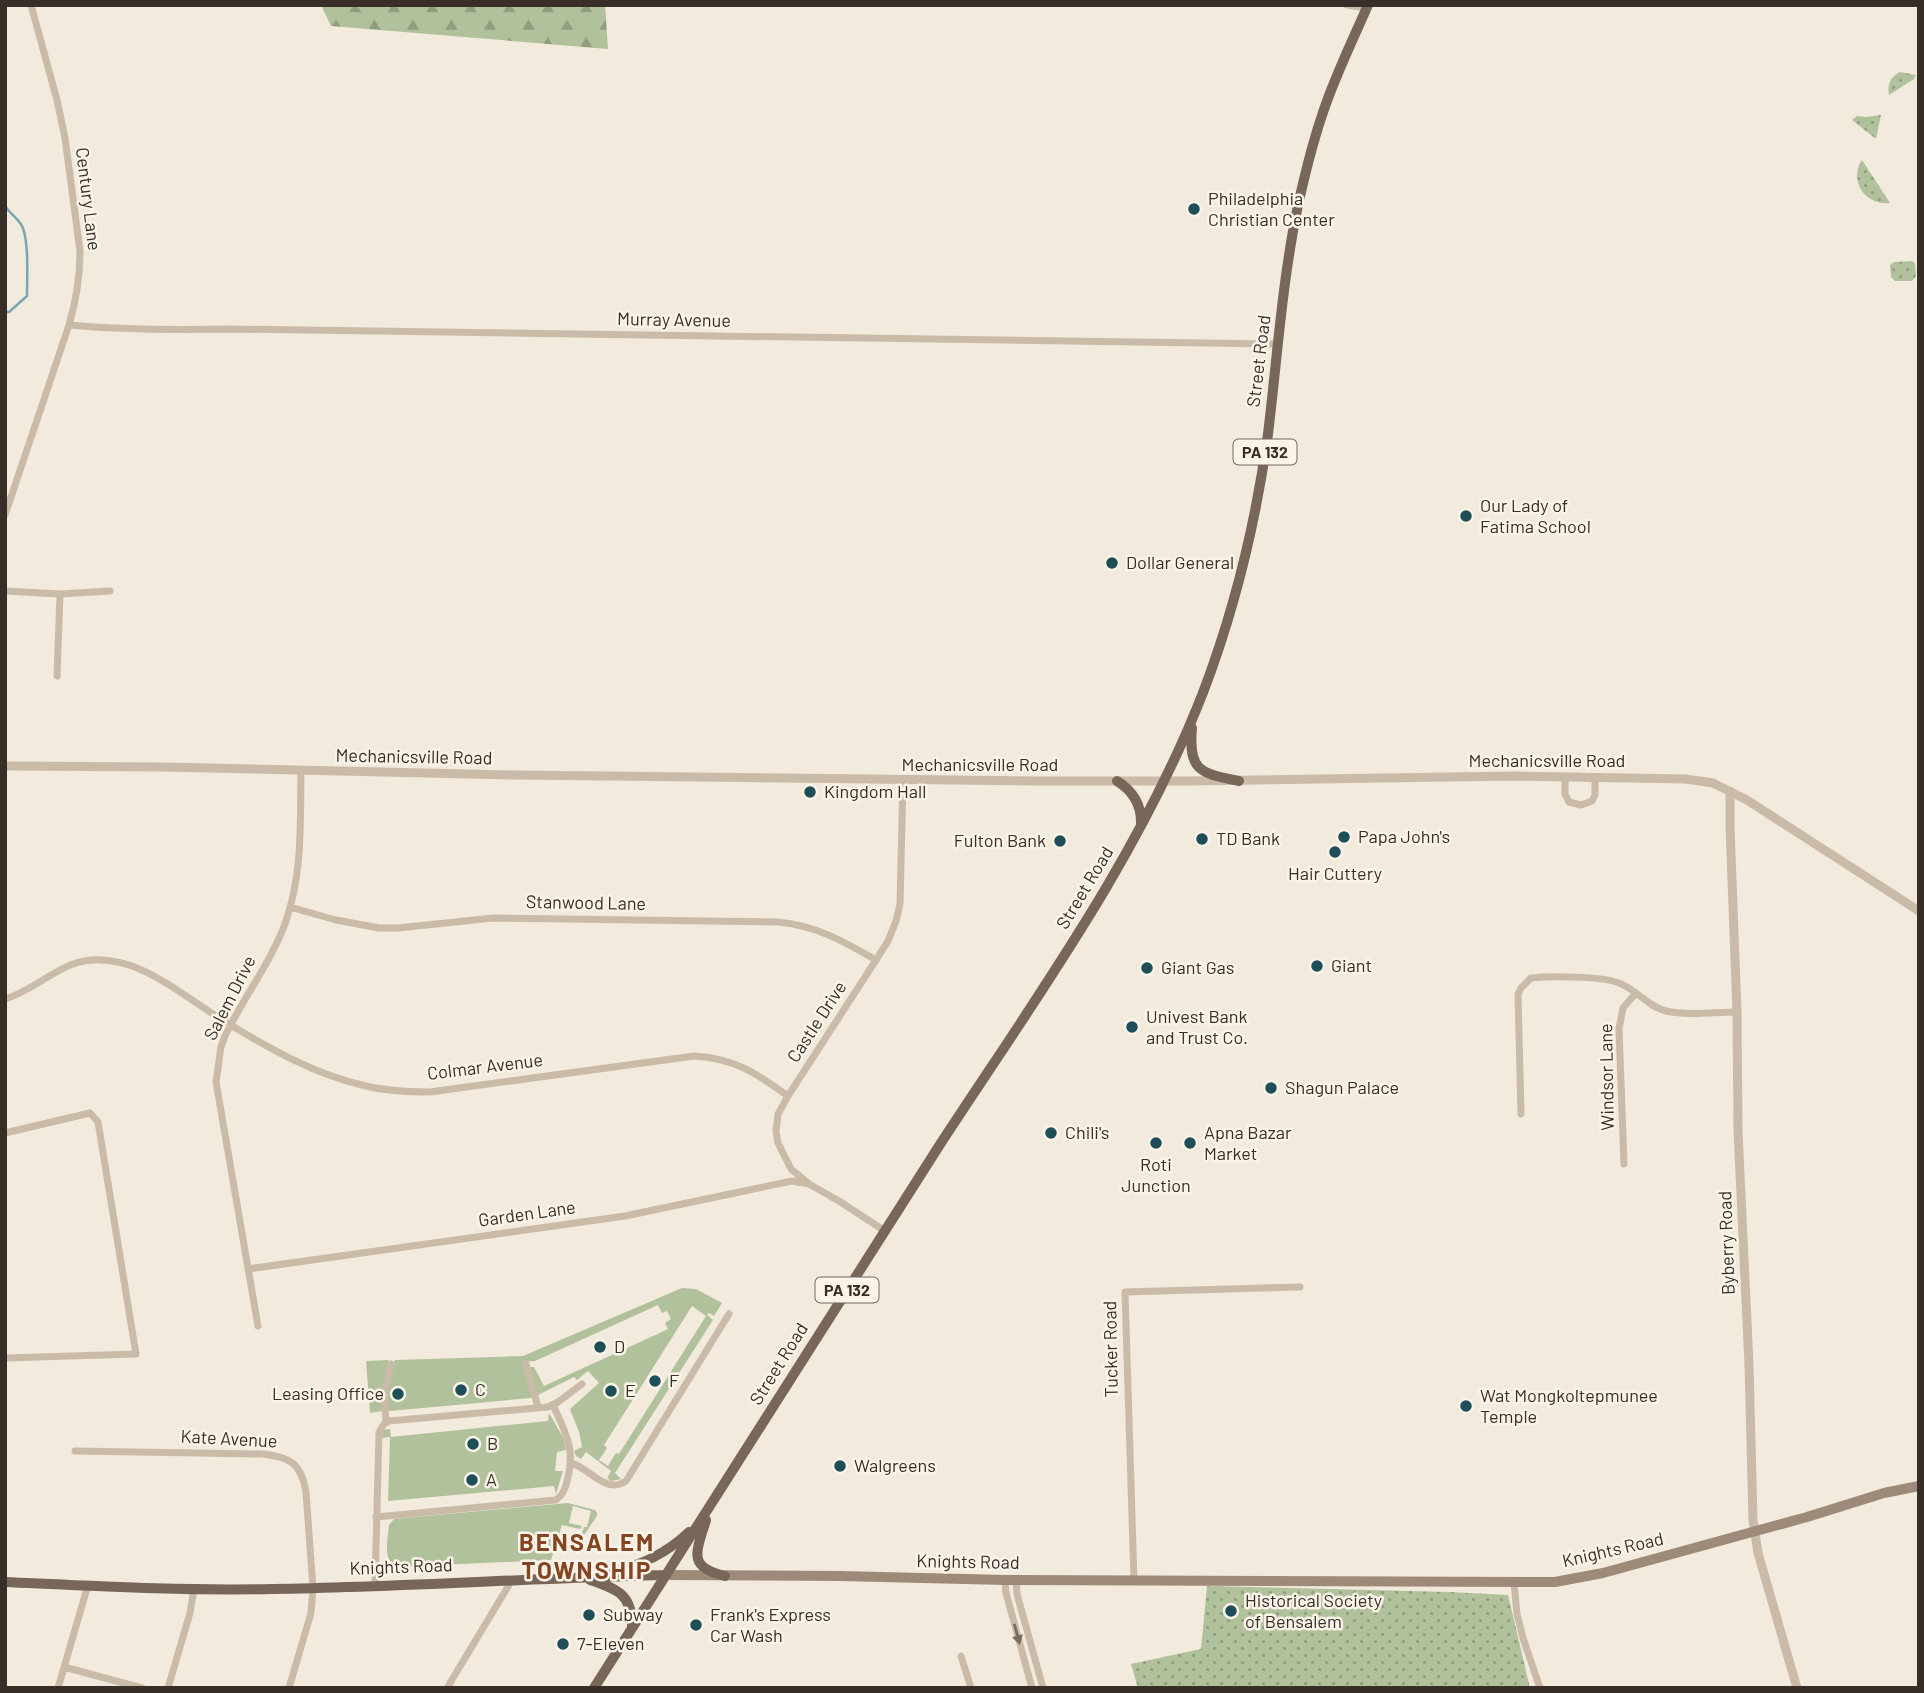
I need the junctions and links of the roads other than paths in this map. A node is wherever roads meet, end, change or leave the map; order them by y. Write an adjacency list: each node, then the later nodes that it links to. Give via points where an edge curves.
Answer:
1 (31, 5): 4 (street, Century Lane, via 65,138 79,241 80,269)
2 (1348, 5): 3 (street)
3 (1366, 6): 5 (main road, Street Road / PA 132, via 1327,100 1308,164 1290,250)
4 (69, 325): 5 (street, Murray Avenue); 6 (street, Century Lane)
5 (1279, 344): 11 (main road, Street Road / PA 132, via 1251,530 1224,632)
6 (5, 516)
7 (5, 591): 9 (street)
8 (110, 592): 9 (street)
9 (60, 594): 10 (street)
10 (57, 676)
11 (1193, 718): 18 (main road, Street Road / PA 132); 19 (main road, via 1191,748 1196,764 1206,773)
12 (5, 766): 13 (street, Mechanicsville Road)
13 (301, 771): 16 (street, Mechanicsville Road); 22 (street, Salem Drive, via 300,857)
14 (1565, 777): 15 (street, Mechanicsville Road); 15 (street, via 1569,802 1581,805 1592,801); 19 (street, Mechanicsville Road)
15 (1595, 777): 20 (street, Mechanicsville Road, via 1686,779 1713,783)
16 (902, 780): 17 (street, Mechanicsville Road); 24 (street, Castle Drive, via 900,904 888,941)
17 (1117, 781): 18 (street, Mechanicsville Road); 21 (main road, via 1136,799)
18 (1165, 781): 19 (street, Mechanicsville Road); 21 (main road, Street Road / PA 132)
19 (1239, 781)
20 (1730, 792): 23 (street, Mechanicsville Road); 27 (street, Byberry Road)
21 (1141, 829): 34 (main road, Street Road / PA 132, via 1097,905)
22 (290, 907): 24 (street, Stanwood Lane, via 362,926 398,928 493,918 788,923 828,934); 28 (street, Salem Drive)
23 (1919, 911)
24 (876, 960): 29 (street, Castle Drive)
25 (1636, 993): 27 (street, via 1664,1010); 30 (street, via 1607,980 1541,977 1526,982 1518,994); 32 (street, Windsor Lane, via 1623,1008 1619,1029)
26 (5, 999): 28 (street, Colmar Avenue, via 69,965 114,961 171,985)
27 (1737, 1012): 52 (street, Byberry Road)
28 (230, 1025): 29 (street, Colmar Avenue, via 314,1069 378,1088 430,1092 694,1056 746,1068); 35 (street, Salem Drive, via 216,1082)
29 (788, 1096): 33 (street, Castle Drive, via 778,1114 778,1143 791,1169)
30 (1521, 1114)
31 (5, 1133): 39 (street, via 90,1113 98,1122 136,1354)
32 (1624, 1164)
33 (809, 1184): 34 (street, Castle Drive); 35 (street, Garden Lane, via 792,1181 625,1216)
34 (884, 1231): 49 (main road, Street Road / PA 132)
35 (248, 1269): 38 (street, Salem Drive)
36 (1300, 1287): 59 (street, Tucker Road, via 1125,1292)
37 (729, 1314): 47 (street, via 626,1481 615,1487)
38 (258, 1326)
39 (5, 1359)
40 (391, 1364): 45 (street, via 384,1394)
41 (526, 1364): 44 (street)
42 (582, 1384): 43 (street)
43 (553, 1405): 44 (street); 47 (street, via 567,1434)
44 (538, 1407): 45 (street)
45 (386, 1422): 50 (street, via 379,1432)
46 (75, 1451): 64 (street, Kate Avenue, via 282,1456 304,1477)
47 (571, 1464): 50 (street, via 564,1492 556,1500)
48 (1919, 1486): 52 (main road, Knights Road)
49 (711, 1505): 51 (main road, Street Road / PA 132); 54 (main road, via 697,1555 703,1568)
50 (376, 1517): 63 (street)
51 (703, 1518): 53 (main road, Street Road / PA 132); 55 (main road, via 677,1544 654,1557)
52 (1754, 1532): 61 (main road, Knights Road, via 1577,1578); 79 (street, Byberry Road)
53 (666, 1575): 54 (main road, Knights Road); 55 (main road, Knights Road); 66 (main road, Street Road / PA 132)
54 (725, 1576): 57 (main road, Knights Road)
55 (581, 1577): 56 (main road, Knights Road); 66 (main road, via 622,1594 630,1607)
56 (512, 1579): 63 (main road, Knights Road); 73 (street)
57 (1005, 1580): 58 (main road, Knights Road); 76 (street, one-way to 76)
58 (1016, 1580): 59 (main road, Knights Road); 77 (street)
59 (1134, 1580): 61 (main road, Knights Road)
60 (5, 1582): 62 (main road, Knights Road)
61 (1514, 1583): 78 (street, via 1523,1639)
62 (88, 1585): 65 (main road, Knights Road); 68 (street)
63 (375, 1585): 64 (main road, Knights Road)
64 (313, 1588): 65 (main road, Knights Road); 72 (street, Kate Avenue, via 311,1613)
65 (194, 1589): 71 (street)
66 (632, 1629): 74 (main road, Street Road / PA 132)
67 (961, 1656): 75 (street)
68 (64, 1667): 69 (street); 70 (street)
69 (58, 1688)
70 (142, 1688)
71 (168, 1688)
72 (289, 1688)
73 (447, 1688)
74 (594, 1688)
75 (971, 1688)
76 (1032, 1688)
77 (1043, 1688)
78 (1540, 1688)
79 (1797, 1688)

